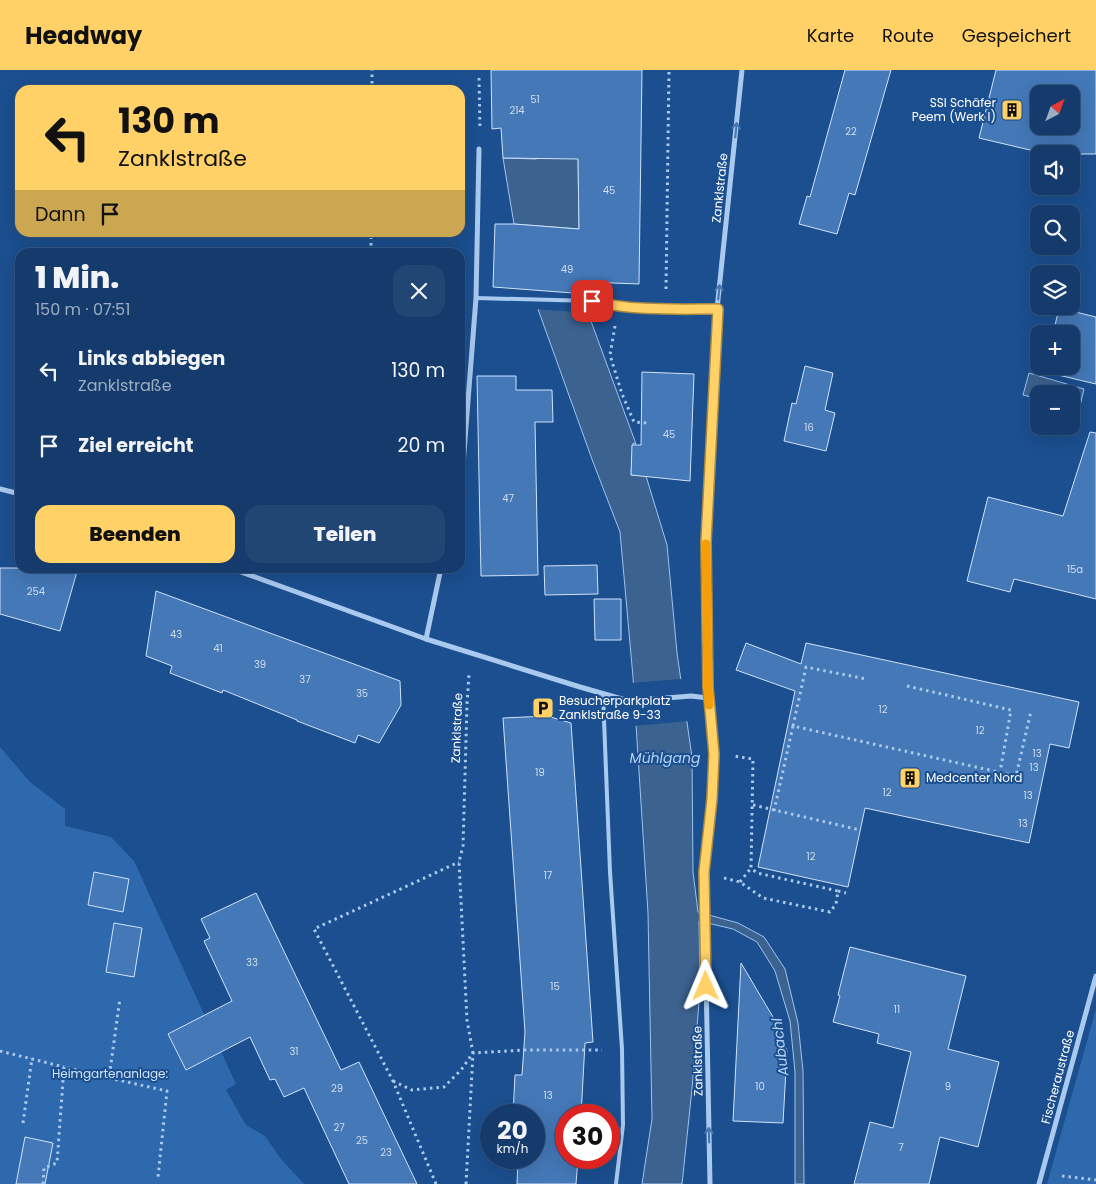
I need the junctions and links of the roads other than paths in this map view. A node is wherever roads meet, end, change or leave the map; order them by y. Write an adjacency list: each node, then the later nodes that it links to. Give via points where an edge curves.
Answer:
1 (742, 70): 4 (street, Zanklstraße, one-way to 1)
2 (479, 149): 3 (street)
3 (476, 298): 4 (lane); 5 (street)
4 (718, 309): 12 (street, Zanklstraße, via 706,542)
5 (465, 439)
6 (0, 489): 7 (street)
7 (15, 493)
8 (244, 573): 10 (street)
9 (440, 573): 10 (street)
10 (426, 639): 11 (street)
11 (603, 694): 12 (street, via 630,701 691,696); 14 (lane, via 610,872 622,1049 623,1125)
12 (708, 698): 15 (street, Zanklstraße, one-way to 12, via 704,872 714,754)
13 (1096, 976): 16 (street, Fischeraustraße)
14 (616, 1184)
15 (710, 1184)
16 (1039, 1184)

